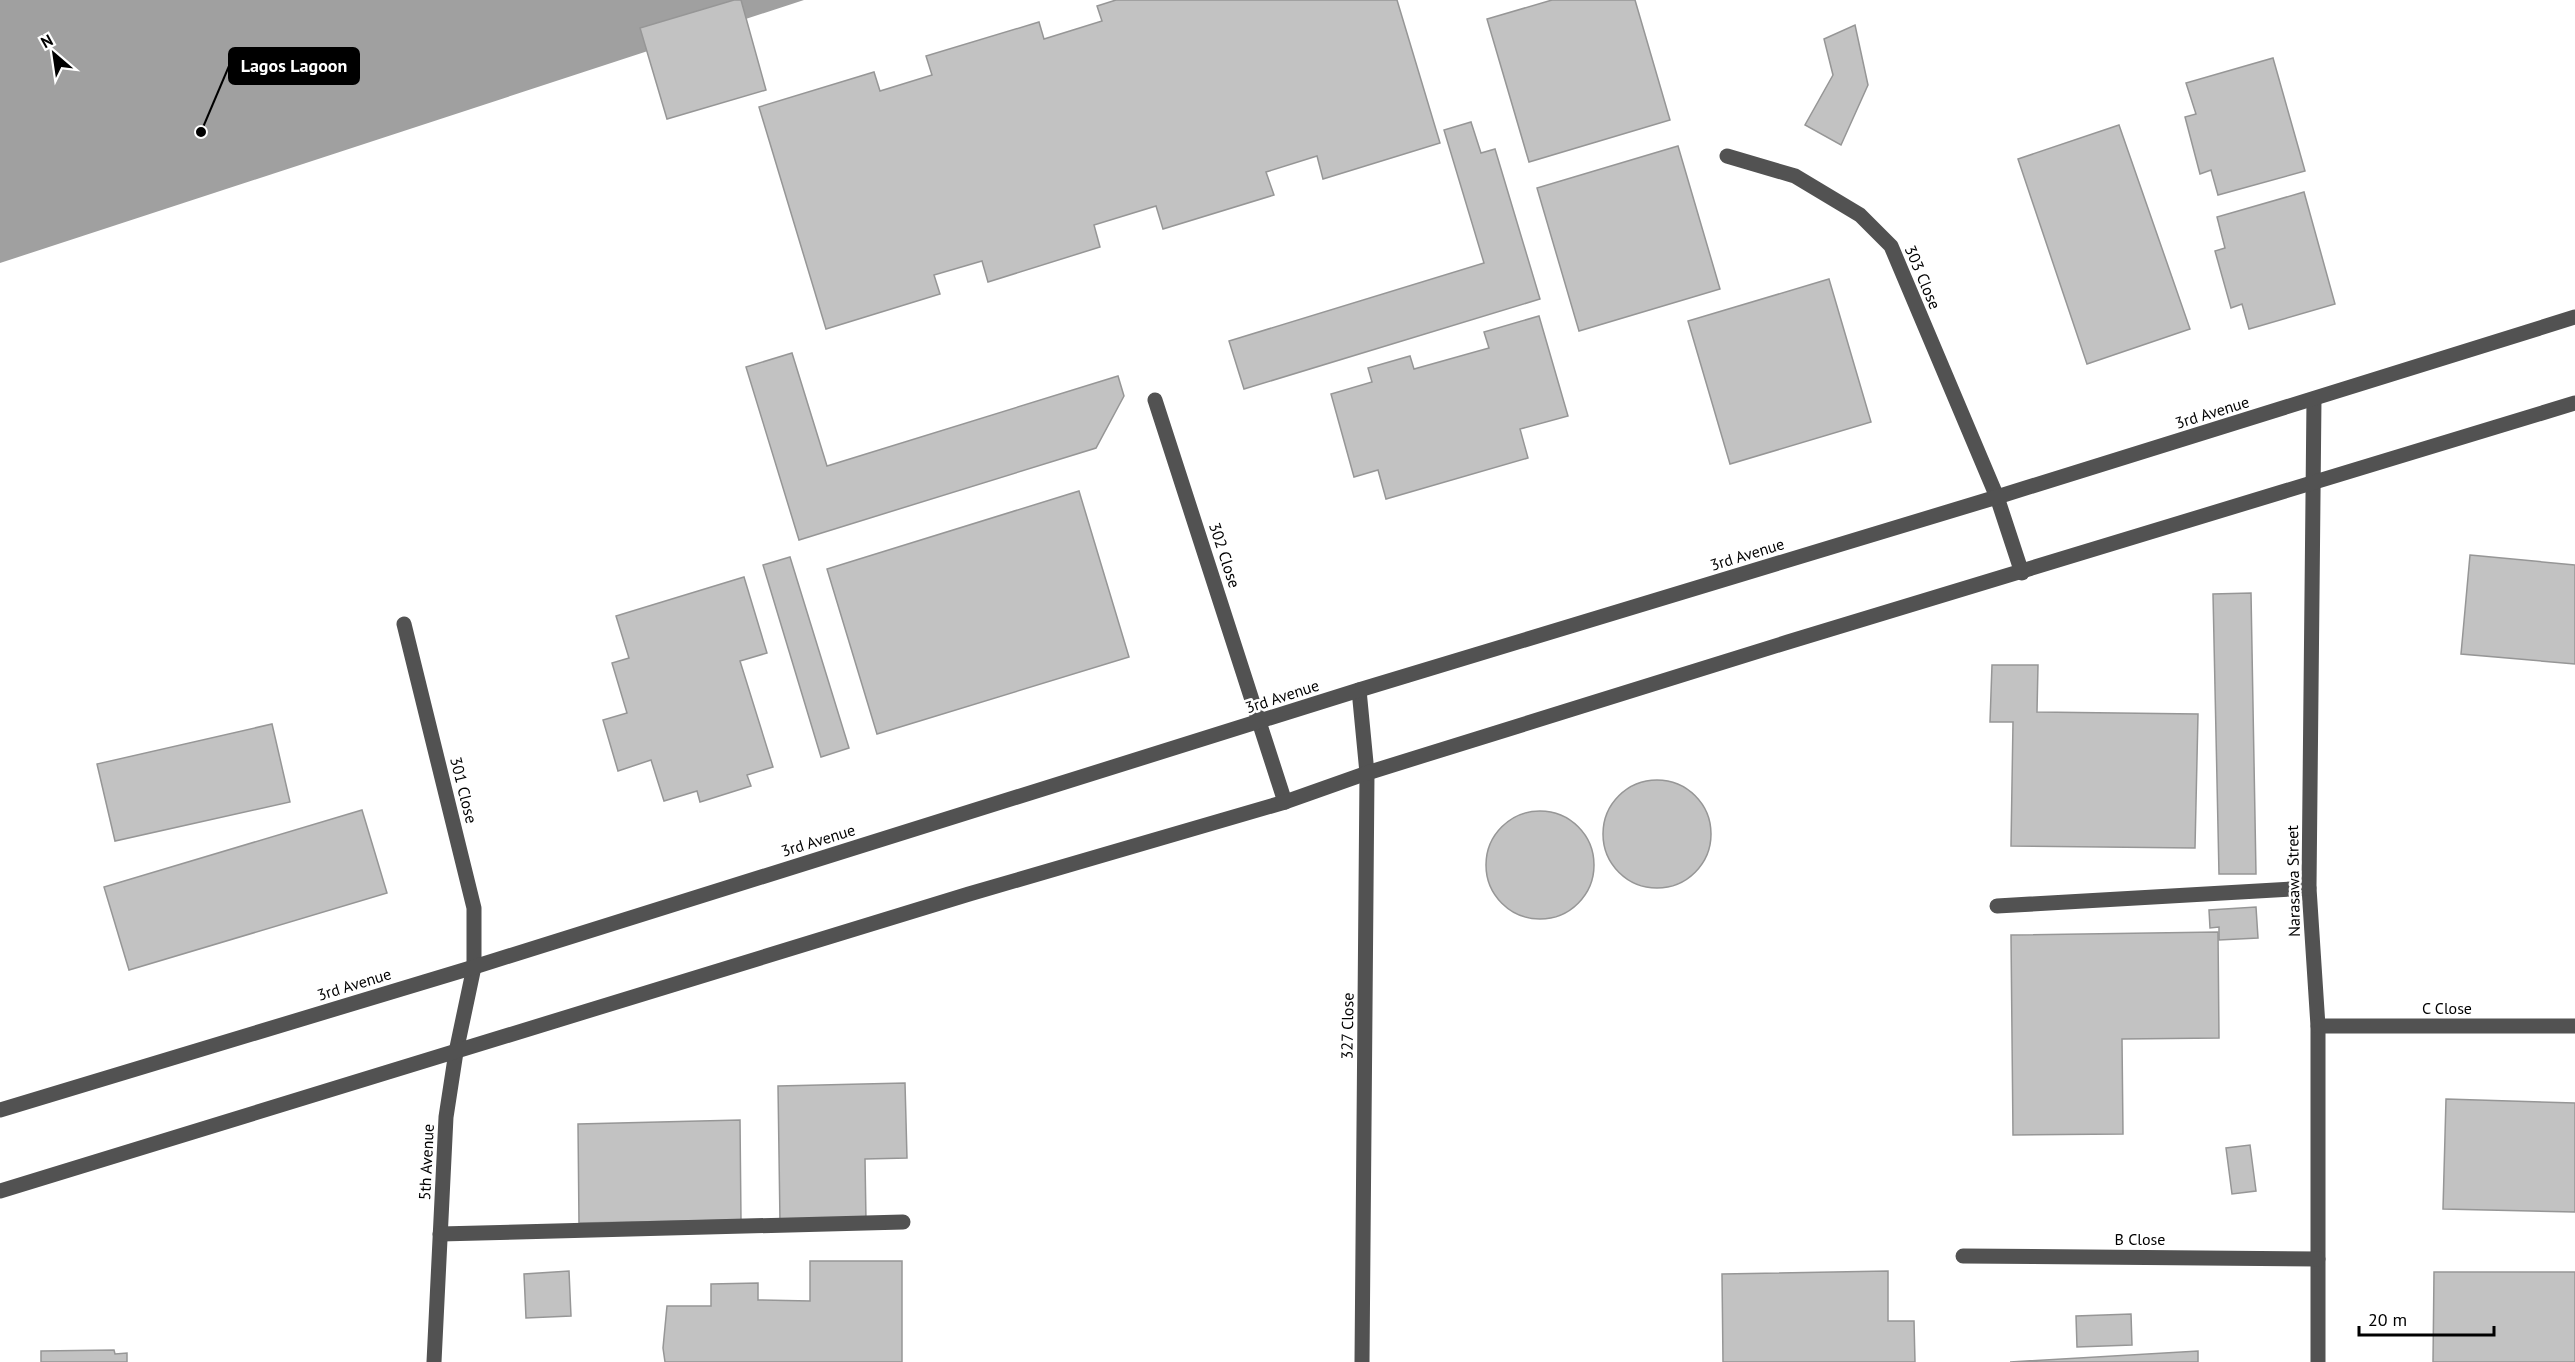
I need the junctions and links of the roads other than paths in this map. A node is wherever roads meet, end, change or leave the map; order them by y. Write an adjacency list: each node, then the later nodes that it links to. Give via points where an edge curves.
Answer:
1 (1727, 156): 7 (street, 303 Close, via 1795,176 1860,215 1891,246)
2 (2575, 317): 3 (street, 3rd Avenue)
3 (2314, 399): 6 (street, Narasawa Street); 7 (street, 3rd Avenue)
4 (1155, 400): 11 (street, 302 Close)
5 (2575, 403): 6 (street)
6 (2313, 484): 8 (street); 14 (street, Narasawa Street)
7 (1997, 497): 8 (street, 303 Close); 10 (street, 3rd Avenue)
8 (2022, 573): 12 (street)
9 (404, 624): 16 (street, 301 Close, via 474,908)
10 (1359, 690): 11 (street, 3rd Avenue); 12 (street, 327 Close)
11 (1261, 721): 13 (street, 302 Close); 16 (street, 3rd Avenue)
12 (1367, 772): 13 (street); 27 (street, 327 Close)
13 (1286, 802): 19 (street, via 969,894)
14 (2309, 888): 15 (street); 17 (street, Narasawa Street)
15 (1998, 906)
16 (474, 967): 19 (street, 5th Avenue); 20 (street, 3rd Avenue)
17 (2318, 1026): 18 (street, C Close); 25 (street, Narasawa Street)
18 (2575, 1026)
19 (456, 1052): 21 (street); 23 (street, 5th Avenue, via 446,1117)
20 (0, 1110)
21 (0, 1191)
22 (903, 1222): 23 (street)
23 (440, 1234): 26 (street, 5th Avenue)
24 (1963, 1256): 25 (street, B Close)
25 (2318, 1259): 28 (street, Narasawa Street)
26 (434, 1362)
27 (1362, 1362)
28 (2318, 1362)

